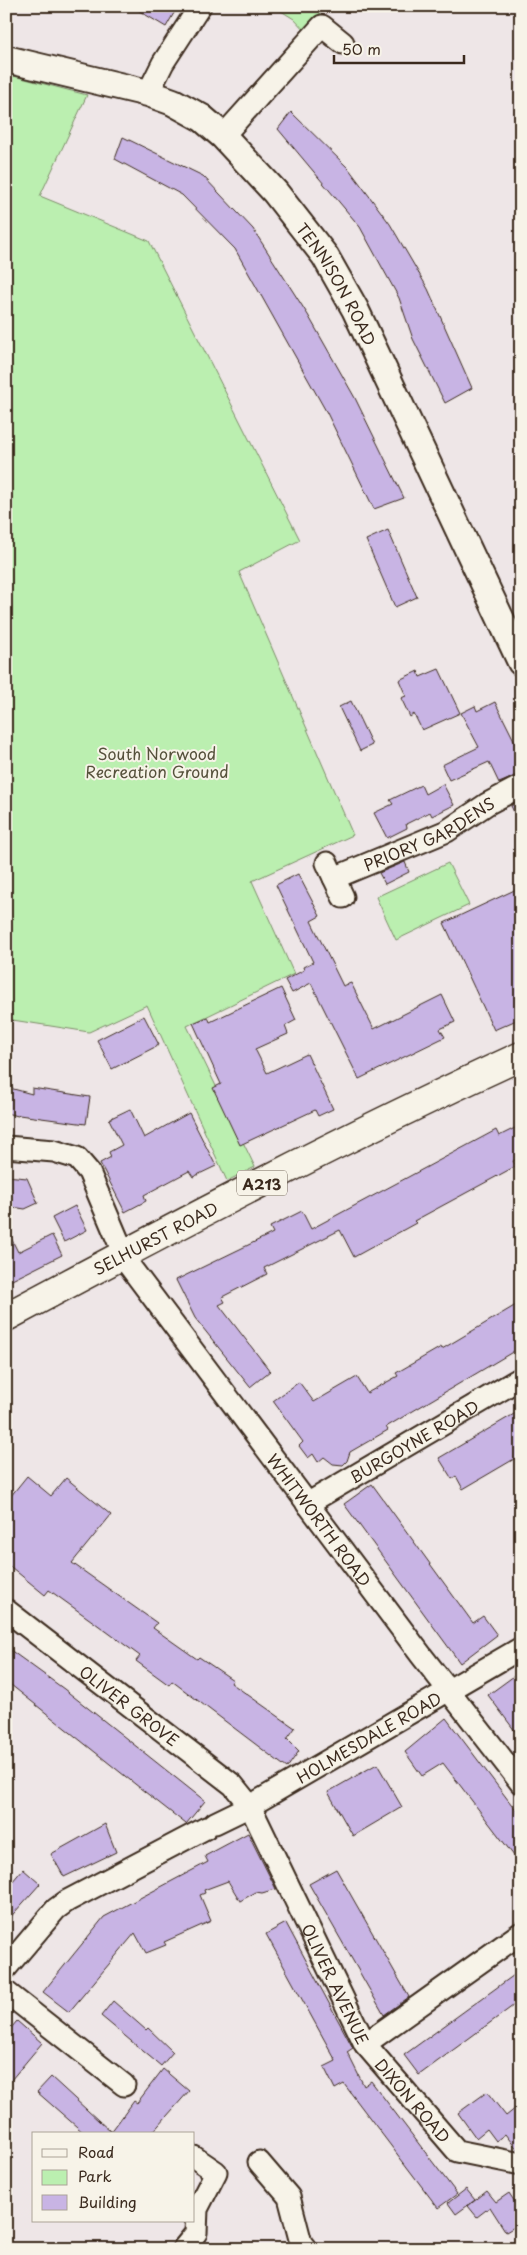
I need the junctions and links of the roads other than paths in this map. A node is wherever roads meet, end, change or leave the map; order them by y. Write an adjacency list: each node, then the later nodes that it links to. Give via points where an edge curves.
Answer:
1 (200, 6): 4 (street, via 163,63)
2 (342, 43): 5 (street, via 322,26)
3 (6, 58): 4 (street, TENNISON ROAD)
4 (148, 93): 5 (street, TENNISON ROAD, via 202,118)
5 (223, 136): 6 (street, TENNISON ROAD, via 275,192 326,256 355,308)
6 (521, 662)
7 (521, 786): 8 (street, PRIORY GARDENS, via 447,831 330,870)
8 (343, 897)
9 (521, 1056): 11 (main road, SELHURST ROAD / A213, via 419,1102)
10 (6, 1147): 11 (street, WHITWORTH ROAD, via 54,1151 78,1158 89,1172)
11 (123, 1254): 12 (main road, SELHURST ROAD / A213); 14 (street, WHITWORTH ROAD, via 147,1291)
12 (6, 1317)
13 (521, 1378): 14 (street, BURGOYNE ROAD)
14 (307, 1504): 17 (street, WHITWORTH ROAD)
15 (6, 1610): 19 (street, OLIVER GROVE, via 233,1785)
16 (521, 1648): 17 (street, HOLMESDALE ROAD)
17 (449, 1691): 18 (street, WHITWORTH ROAD); 19 (street, HOLMESDALE ROAD)
18 (521, 1782)
19 (250, 1806): 21 (street, HOLMESDALE ROAD, via 67,1901 56,1909); 23 (street, OLIVER AVENUE)
20 (521, 1932): 23 (street, OLIVER AVENUE)
21 (6, 1968)
22 (6, 1992): 24 (street)
23 (365, 2044): 27 (street, DIXON ROAD, via 457,2151)
24 (124, 2085)
25 (195, 2158): 28 (street, via 216,2172 197,2209 196,2233)
26 (259, 2162): 29 (street, via 289,2196 301,2243)
27 (521, 2164)
28 (183, 2249)
29 (306, 2249)

